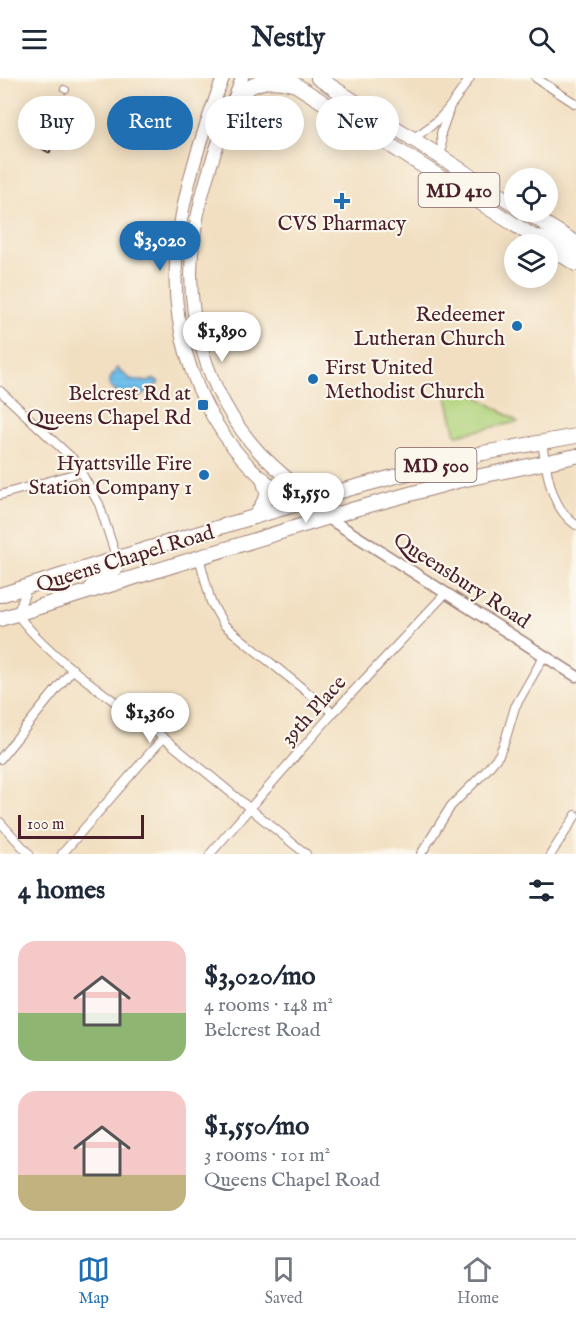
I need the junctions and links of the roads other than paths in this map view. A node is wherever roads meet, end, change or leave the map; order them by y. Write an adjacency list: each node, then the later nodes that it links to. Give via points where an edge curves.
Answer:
1 (223, 78): 24 (main road, Queensbury Road, via 185,199 175,280 176,305 189,361)
2 (242, 78): 7 (main road, Queensbury Road)
3 (318, 78): 11 (main road, MD 410)
4 (470, 78): 10 (street)
5 (536, 78): 9 (street)
6 (291, 82): 8 (main road, via 258,81); 16 (main road, MD 410)
7 (235, 96)
8 (237, 96)
9 (576, 104)
10 (449, 110): 11 (street); 13 (street, via 441,133)
11 (413, 138): 13 (main road, MD 410)
12 (217, 150): 23 (main road, Queensbury Road, via 194,232 191,288 204,358)
13 (442, 158): 14 (main road, MD 410)
14 (504, 198)
15 (542, 222): 18 (main road, MD 410)
16 (518, 227): 17 (main road, MD 410); 19 (main road)
17 (529, 234)
18 (576, 243)
19 (576, 251)
20 (558, 253): 21 (main road, MD 410)
21 (576, 264)
22 (0, 391): 29 (street, via 66,452)
23 (224, 402): 24 (main road, via 226,418); 32 (main road, Queensbury Road, via 262,454)
24 (221, 429): 30 (main road, Queensbury Road)
25 (576, 436): 26 (main road, Queens Chapel Road / MD 500)
26 (542, 443): 28 (street); 32 (main road, Queens Chapel Road / MD 500, via 440,463)
27 (576, 456): 28 (main road, Queens Chapel Road / MD 500)
28 (546, 462): 35 (main road, Queens Chapel Road / MD 500, via 457,480); 36 (street, via 557,505)
29 (81, 472): 31 (street); 38 (street, via 99,504)
30 (263, 478): 33 (main road, Queensbury Road); 34 (main road, via 268,495)
31 (0, 495)
32 (313, 499): 33 (main road, Queens Chapel Road / MD 500); 35 (main road, Queensbury Road)
33 (298, 503): 34 (main road, Queens Chapel Road / MD 500); 35 (main road, Queensbury Road)
34 (255, 517): 38 (main road, Queens Chapel Road / MD 500)
35 (328, 518): 37 (main road, Queens Chapel Road / MD 500); 41 (street, Queensbury Road)
36 (576, 525)
37 (198, 557): 40 (main road, Queens Chapel Road / MD 500); 48 (street, via 211,602 224,625)
38 (117, 559): 39 (main road, Queens Chapel Road / MD 500); 40 (main road, via 115,570 97,580)
39 (28, 586): 42 (main road, Queens Chapel Road / MD 500); 43 (street)
40 (89, 590): 43 (main road, Queens Chapel Road / MD 500)
41 (446, 593): 45 (street, Queensbury Road); 48 (street, 39th Place)
42 (0, 595)
43 (17, 614): 44 (main road, Queens Chapel Road / MD 500); 46 (street, via 32,633)
44 (0, 619)
45 (544, 656): 47 (street, Queensbury Road); 58 (street, via 515,707 499,755 451,806)
46 (73, 669): 49 (street); 50 (street)
47 (576, 676)
48 (333, 713): 51 (street, 39th Place)
49 (163, 738): 51 (street); 55 (street)
50 (0, 759)
51 (248, 808): 56 (street, 39th Place); 57 (street)
52 (576, 815): 59 (street)
53 (0, 822): 54 (street)
54 (29, 854)
55 (62, 854)
56 (210, 854)
57 (306, 854)
58 (421, 854)
59 (551, 854)

